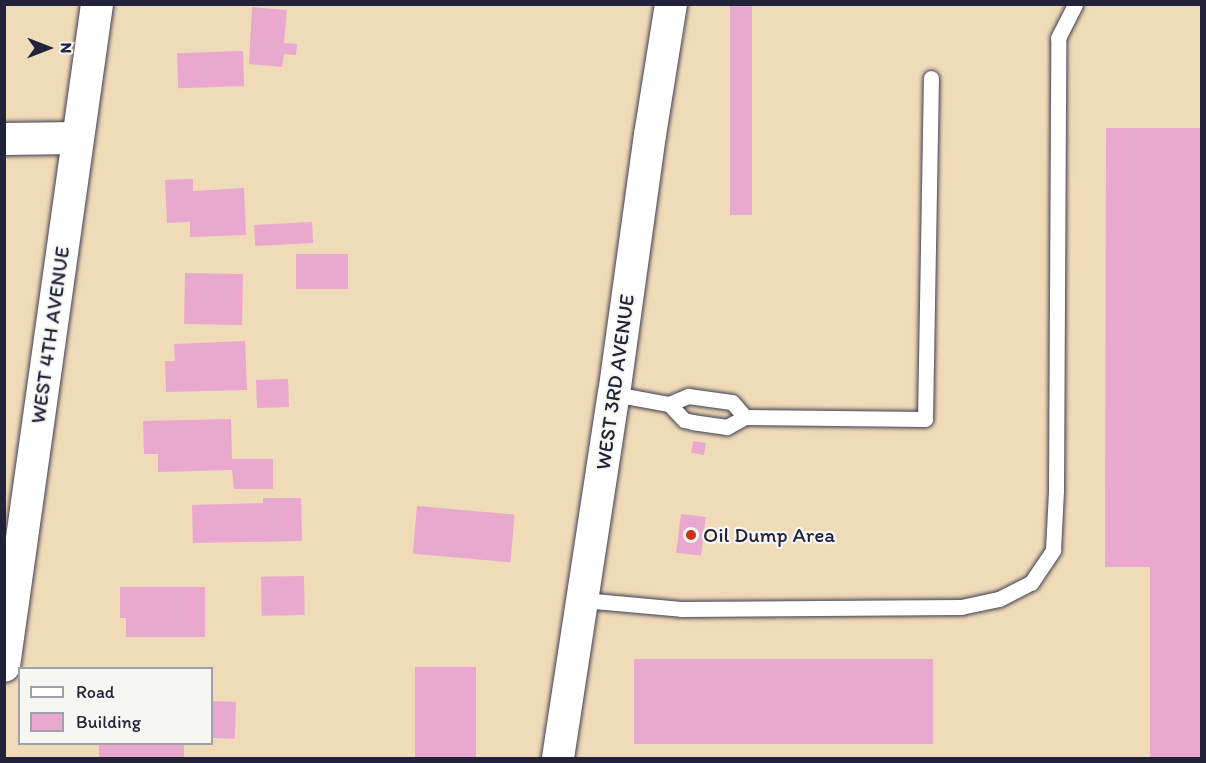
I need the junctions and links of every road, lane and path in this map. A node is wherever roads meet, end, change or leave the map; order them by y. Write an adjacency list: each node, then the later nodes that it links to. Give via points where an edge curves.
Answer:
1 (98, 4): 5 (street, WEST 4TH AVENUE)
2 (672, 4): 7 (street, WEST 3RD AVENUE)
3 (1075, 4): 10 (lane, via 1058,38 1053,550 1031,583 999,599 961,607 681,609)
4 (931, 78): 9 (lane, via 925,419)
5 (77, 138): 6 (street); 11 (street, WEST 4TH AVENUE)
6 (4, 139)
7 (614, 394): 8 (lane); 10 (street, WEST 3RD AVENUE)
8 (669, 404): 9 (lane, via 688,396 732,402); 9 (lane, via 684,420 727,427)
9 (745, 417)
10 (583, 600): 12 (street, WEST 3RD AVENUE)
11 (4, 666)
12 (558, 759)

